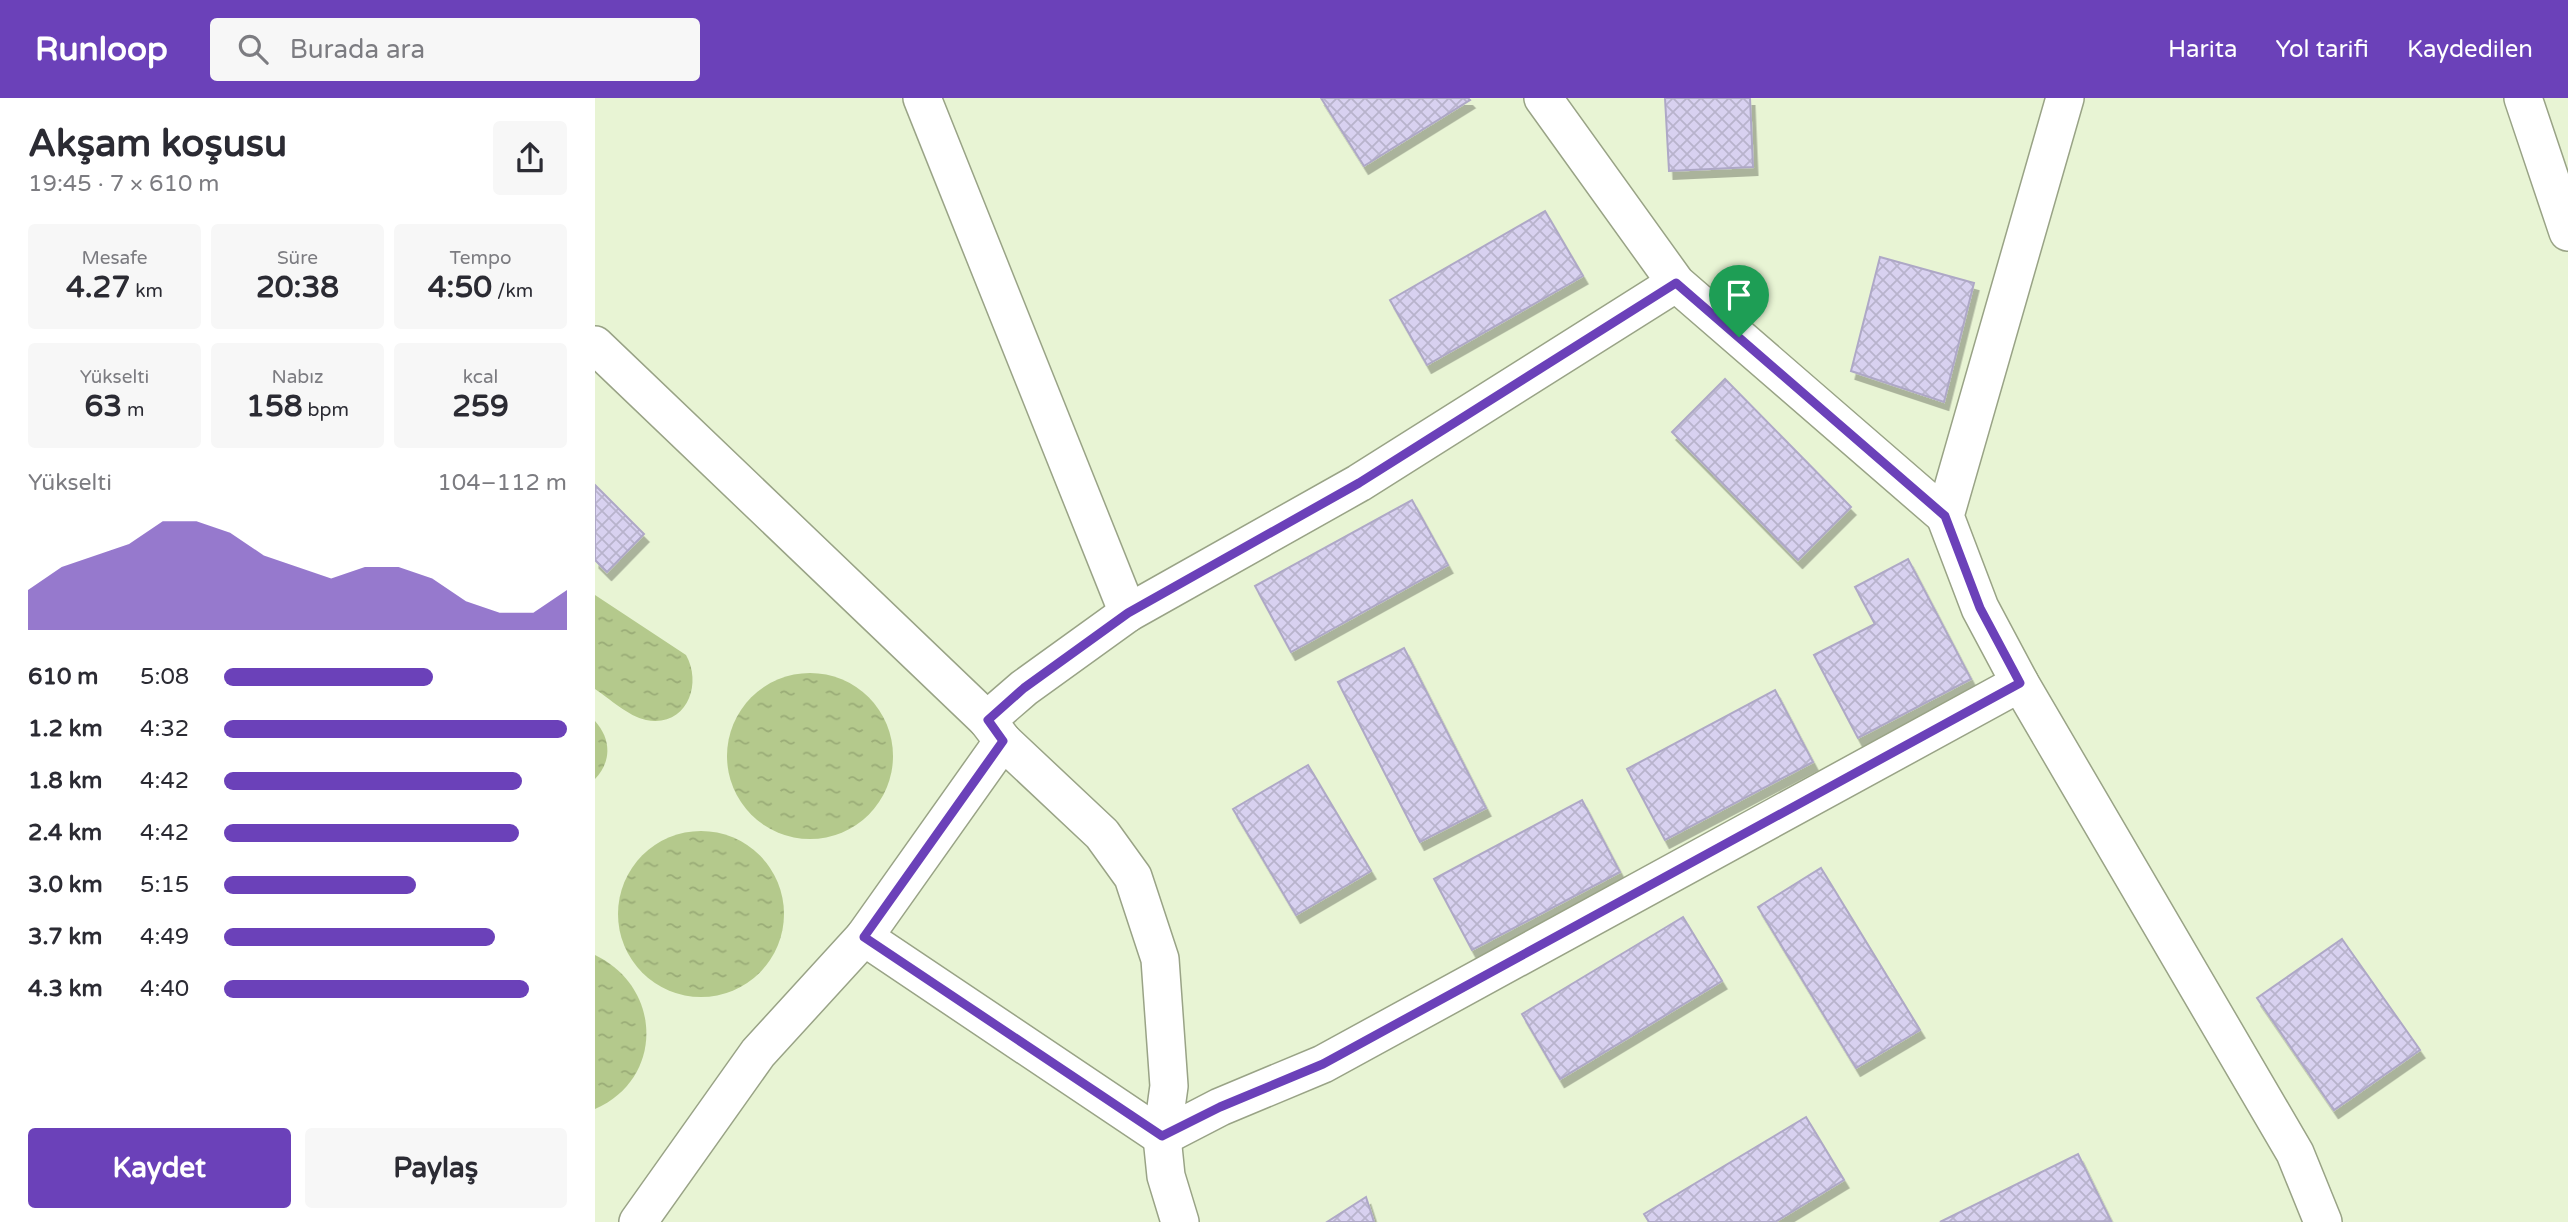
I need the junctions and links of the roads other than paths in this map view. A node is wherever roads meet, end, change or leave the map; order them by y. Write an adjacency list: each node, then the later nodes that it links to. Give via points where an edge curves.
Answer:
1 (922, 98): 9 (street)
2 (1543, 98): 6 (street)
3 (2065, 98): 8 (street)
4 (2523, 98): 5 (street)
5 (2568, 232)
6 (1676, 283): 8 (street); 9 (street, via 1359,483)
7 (595, 345): 11 (street)
8 (1945, 516): 10 (street, via 1980,608)
9 (1128, 613): 11 (street, via 1024,688)
10 (2020, 683): 13 (street, via 1323,1064); 16 (street, via 2295,1153)
11 (995, 731): 12 (street); 13 (street, via 1102,834 1133,877 1160,959 1169,1086)
12 (864, 937): 13 (street); 14 (street, via 758,1053)
13 (1162, 1136): 15 (street, via 1166,1177)
14 (638, 1222)
15 (1180, 1222)
16 (2323, 1222)

